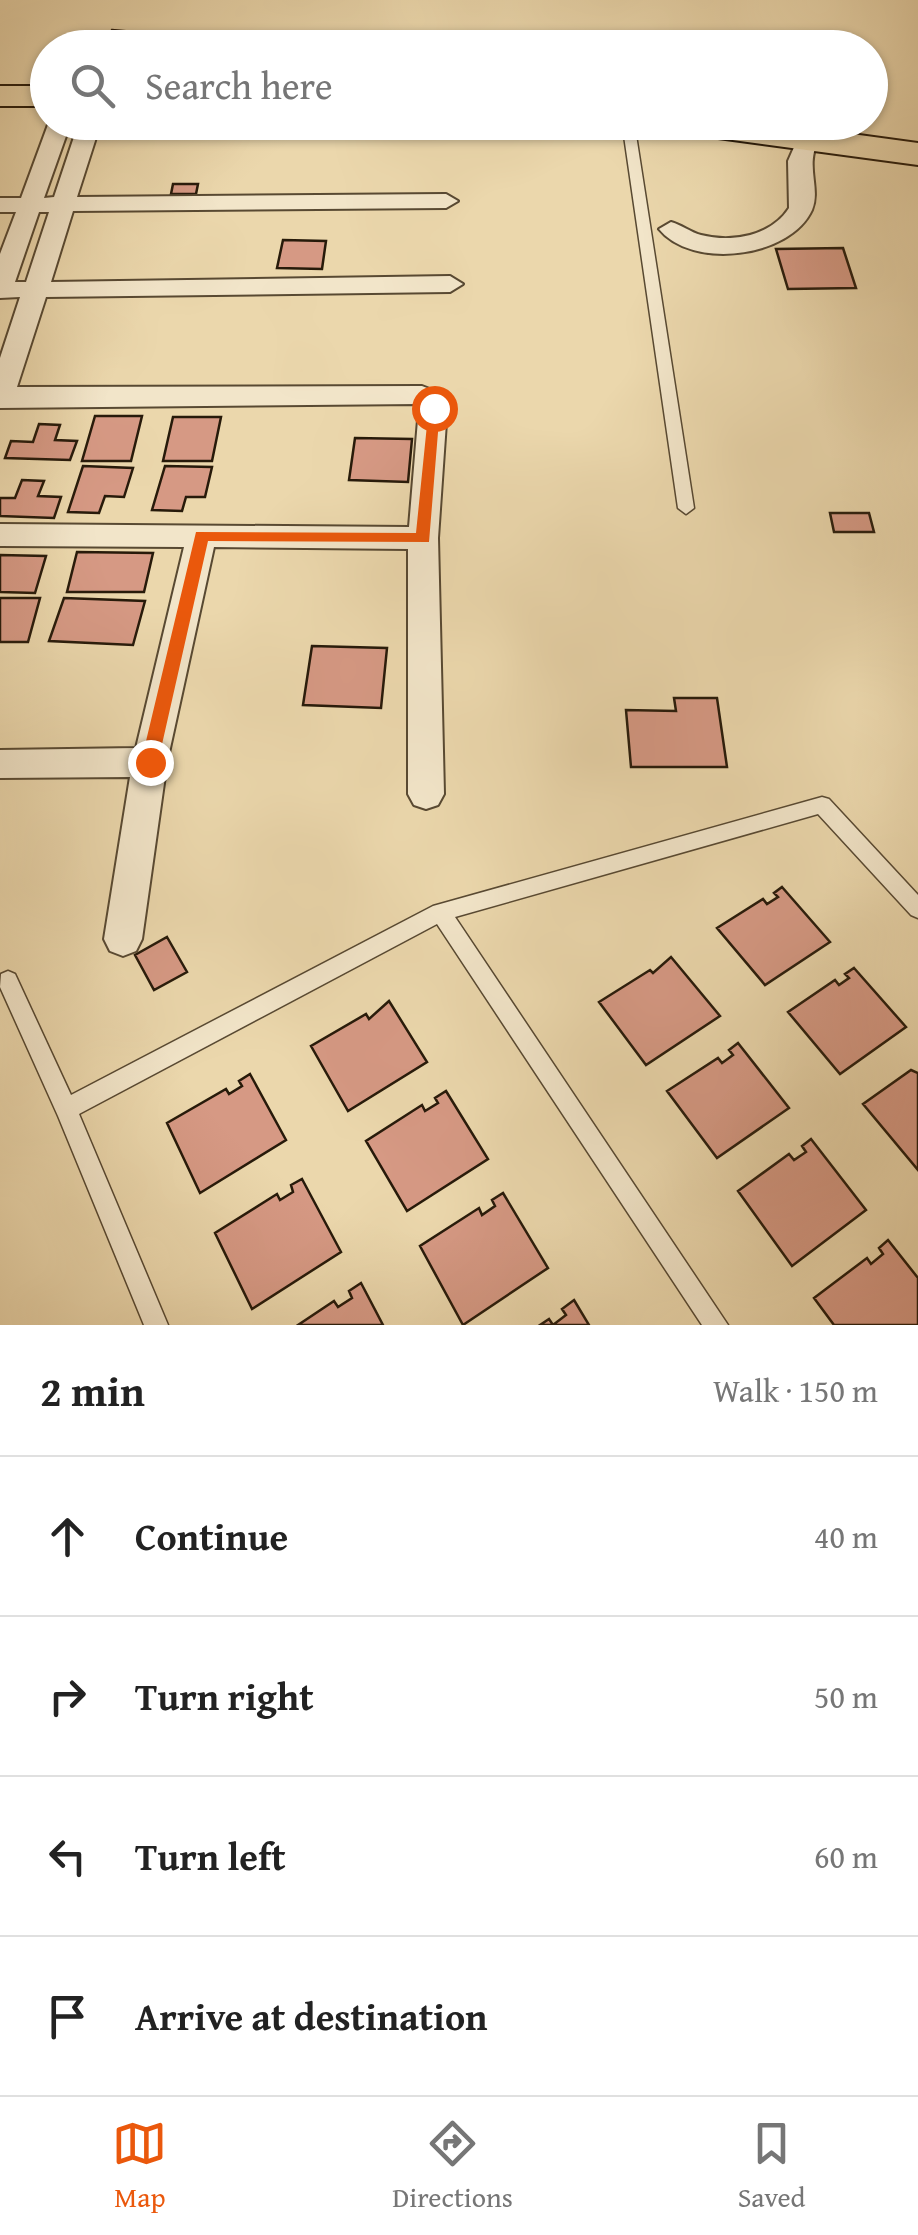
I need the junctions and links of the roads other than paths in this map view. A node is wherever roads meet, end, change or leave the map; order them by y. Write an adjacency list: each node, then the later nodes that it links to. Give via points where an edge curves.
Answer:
1 (0, 79): 2 (main road)
2 (30, 80)
3 (0, 96): 4 (main road)
4 (30, 96)
5 (888, 135): 6 (main road)
6 (918, 136)
7 (54, 140): 14 (street)
8 (85, 140): 15 (street)
9 (631, 140): 22 (lane)
10 (805, 140): 17 (street, via 796,159 802,205 792,223 772,237 706,244)
11 (849, 140): 12 (main road)
12 (918, 154)
13 (446, 201): 15 (street)
14 (31, 204): 15 (street); 16 (street); 19 (street)
15 (66, 204): 20 (street)
16 (0, 205)
17 (670, 229)
18 (450, 284): 20 (street)
19 (0, 289): 20 (street)
20 (38, 290): 21 (street)
21 (0, 397): 25 (street, via 422,395 434,408)
22 (686, 508)
23 (0, 536): 24 (street)
24 (202, 536): 25 (street); 26 (street)
25 (424, 538): 28 (street)
26 (150, 762): 27 (street); 31 (street)
27 (0, 764)
28 (426, 794)
29 (918, 909): 30 (lane, via 822,804)
30 (440, 912): 33 (lane); 35 (lane)
31 (123, 939)
32 (8, 981): 33 (lane)
33 (66, 1108): 34 (lane)
34 (156, 1325)
35 (716, 1325)

